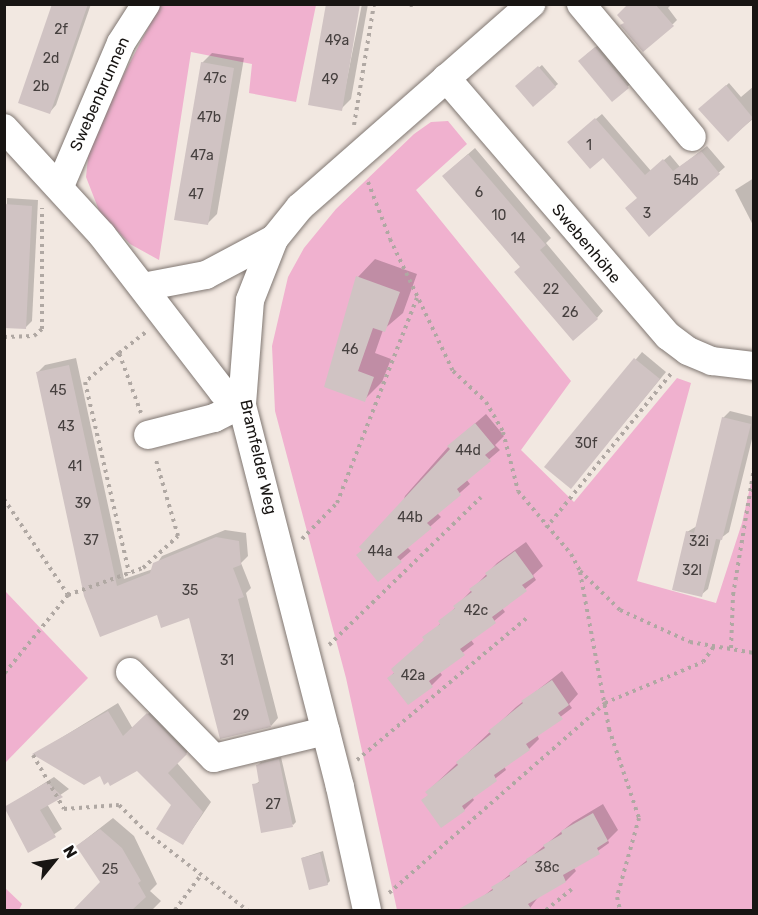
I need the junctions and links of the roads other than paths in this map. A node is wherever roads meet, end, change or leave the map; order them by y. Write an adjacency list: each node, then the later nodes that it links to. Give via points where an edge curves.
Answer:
1 (146, 4): 7 (street, Swebenbrunnen)
2 (531, 4): 4 (street, Bramfelder Weg)
3 (581, 4): 6 (street)
4 (446, 78): 8 (street, Bramfelder Weg, via 326,182); 10 (street, Swebenhöhe, via 646,314 688,351 712,361)
5 (4, 128): 7 (street)
6 (692, 137)
7 (50, 176): 9 (street)
8 (274, 239): 9 (street, via 206,275); 11 (street, Bramfelder Weg, via 250,300)
9 (143, 287): 11 (street, via 223,393)
10 (753, 366)
11 (242, 404): 12 (street, via 214,418); 14 (street, Bramfelder Weg)
12 (148, 435)
13 (130, 672): 14 (street, via 214,758)
14 (326, 730): 15 (street, Bramfelder Weg)
15 (380, 903)

